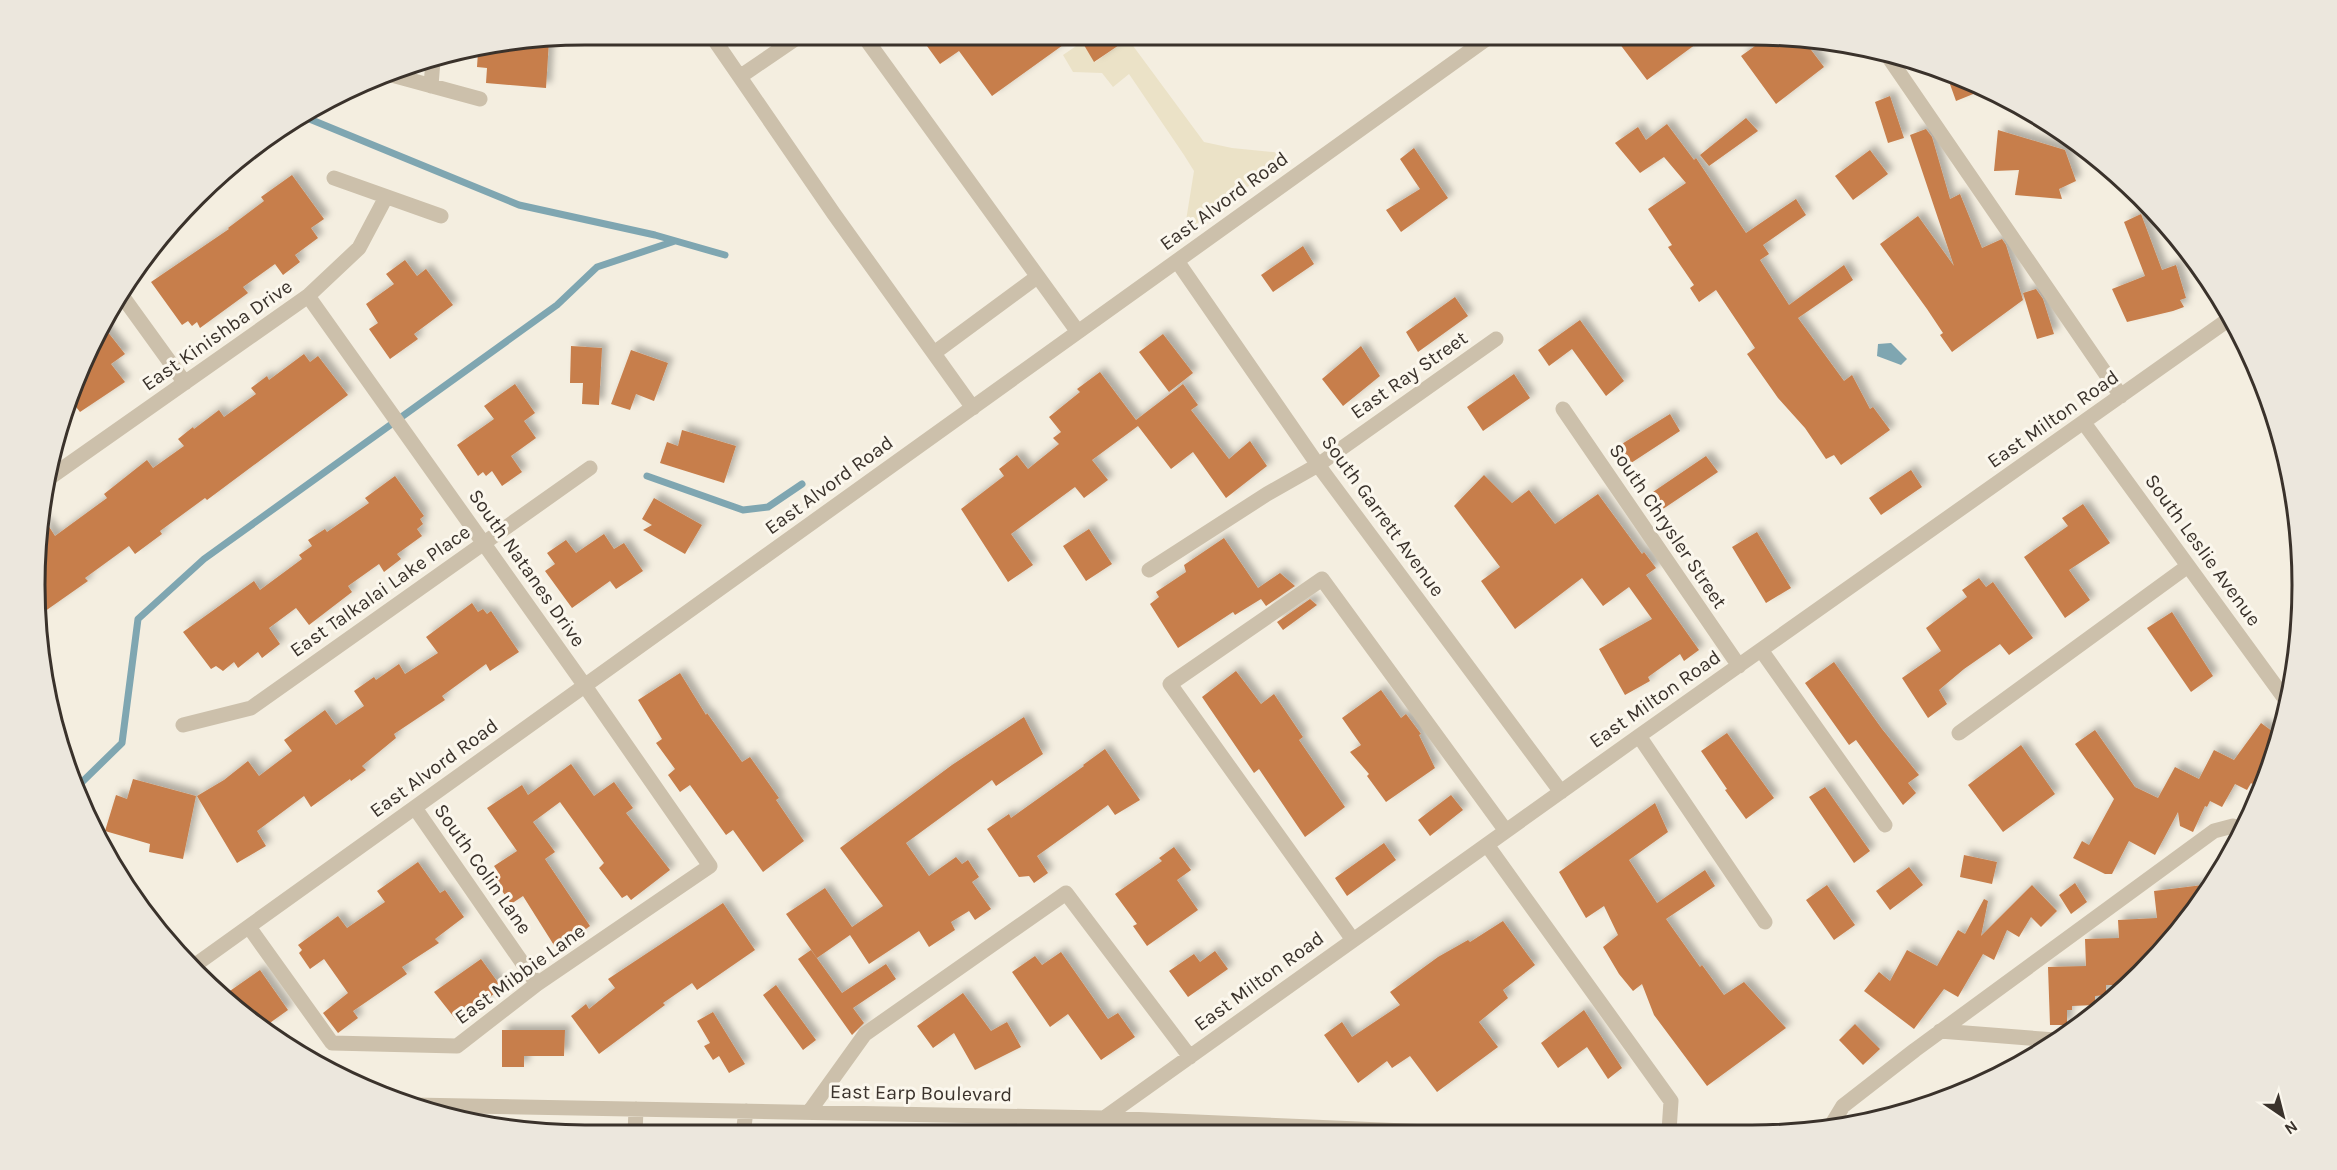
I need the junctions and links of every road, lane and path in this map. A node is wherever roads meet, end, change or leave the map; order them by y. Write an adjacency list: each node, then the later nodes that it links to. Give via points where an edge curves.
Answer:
1 (718, 45): 7 (street)
2 (786, 45): 7 (street)
3 (870, 45): 15 (street)
4 (1478, 45): 14 (street, East Alvord Road)
5 (1893, 63): 23 (street)
6 (432, 67): 9 (street)
7 (741, 76): 21 (street)
8 (400, 78): 9 (street)
9 (431, 86): 10 (street)
10 (480, 99)
11 (334, 178): 12 (street)
12 (386, 197): 13 (street); 16 (street, East Kinishba Drive, via 359,248)
13 (441, 216)
14 (1177, 261): 19 (street, East Alvord Road); 27 (street, South Garrett Avenue)
15 (1037, 277): 19 (street); 21 (street)
16 (308, 296): 22 (street, East Kinishba Drive); 30 (street, South Natanes Drive)
17 (126, 301): 22 (street)
18 (2224, 322): 23 (street, East Milton Road)
19 (1078, 332): 24 (street, East Alvord Road)
20 (1496, 339): 27 (street, East Ray Street)
21 (934, 353): 24 (street)
22 (185, 383): 29 (street, East Kinishba Drive)
23 (2121, 396): 26 (street, East Milton Road)
24 (973, 408): 35 (street, East Alvord Road)
25 (1563, 410): 34 (street, South Chrysler Street)
26 (2084, 423): 31 (street, South Leslie Avenue); 33 (street, East Milton Road)
27 (1318, 465): 32 (street, East Ray Street); 40 (street, South Garrett Avenue)
28 (590, 468): 30 (street, East Talkalai Lake Place)
29 (56, 474)
30 (484, 544): 35 (street, South Natanes Drive); 37 (street, East Talkalai Lake Place, via 251,708)
31 (2188, 566): 36 (street, South Leslie Avenue); 38 (street)
32 (1149, 570)
33 (1761, 650): 34 (street, East Milton Road); 42 (street)
34 (1739, 666): 39 (street, East Milton Road)
35 (585, 686): 41 (street, East Alvord Road); 46 (street, South Natanes Drive)
36 (2281, 694)
37 (183, 725)
38 (1959, 733)
39 (1639, 736): 40 (street, East Milton Road); 47 (street)
40 (1561, 792): 44 (street, East Milton Road)
41 (414, 808): 48 (street, East Alvord Road); 51 (street, South Colin Lane)
42 (1885, 825)
43 (2235, 826): 52 (street, via 2214,831)
44 (1506, 831): 45 (street, East Milton Road); 49 (street, via 1322,579 1170,684)
45 (1487, 845): 49 (street, East Milton Road); 64 (street, via 1671,1101)
46 (710, 866): 51 (street, East Mibbie Lane)
47 (1765, 922)
48 (249, 927): 50 (street, East Alvord Road); 51 (street, East Mibbie Lane, via 332,1043 457,1046)
49 (1353, 940): 54 (street, East Milton Road)
50 (199, 962)
51 (537, 984)
52 (1940, 1031): 53 (street); 60 (street, via 1843,1106)
53 (2044, 1039)
54 (1190, 1056): 58 (street, via 1066,892 865,1034); 59 (street, East Milton Road)
55 (440, 1106): 56 (street, East Earp Boulevard)
56 (636, 1109): 57 (street, East Earp Boulevard); 61 (street)
57 (746, 1111): 58 (street, East Earp Boulevard); 62 (street)
58 (808, 1112): 59 (street, East Earp Boulevard)
59 (1104, 1118): 63 (street, East Earp Boulevard)
60 (1836, 1118)
61 (635, 1125)
62 (744, 1125)
63 (1266, 1125)
64 (1669, 1125)

